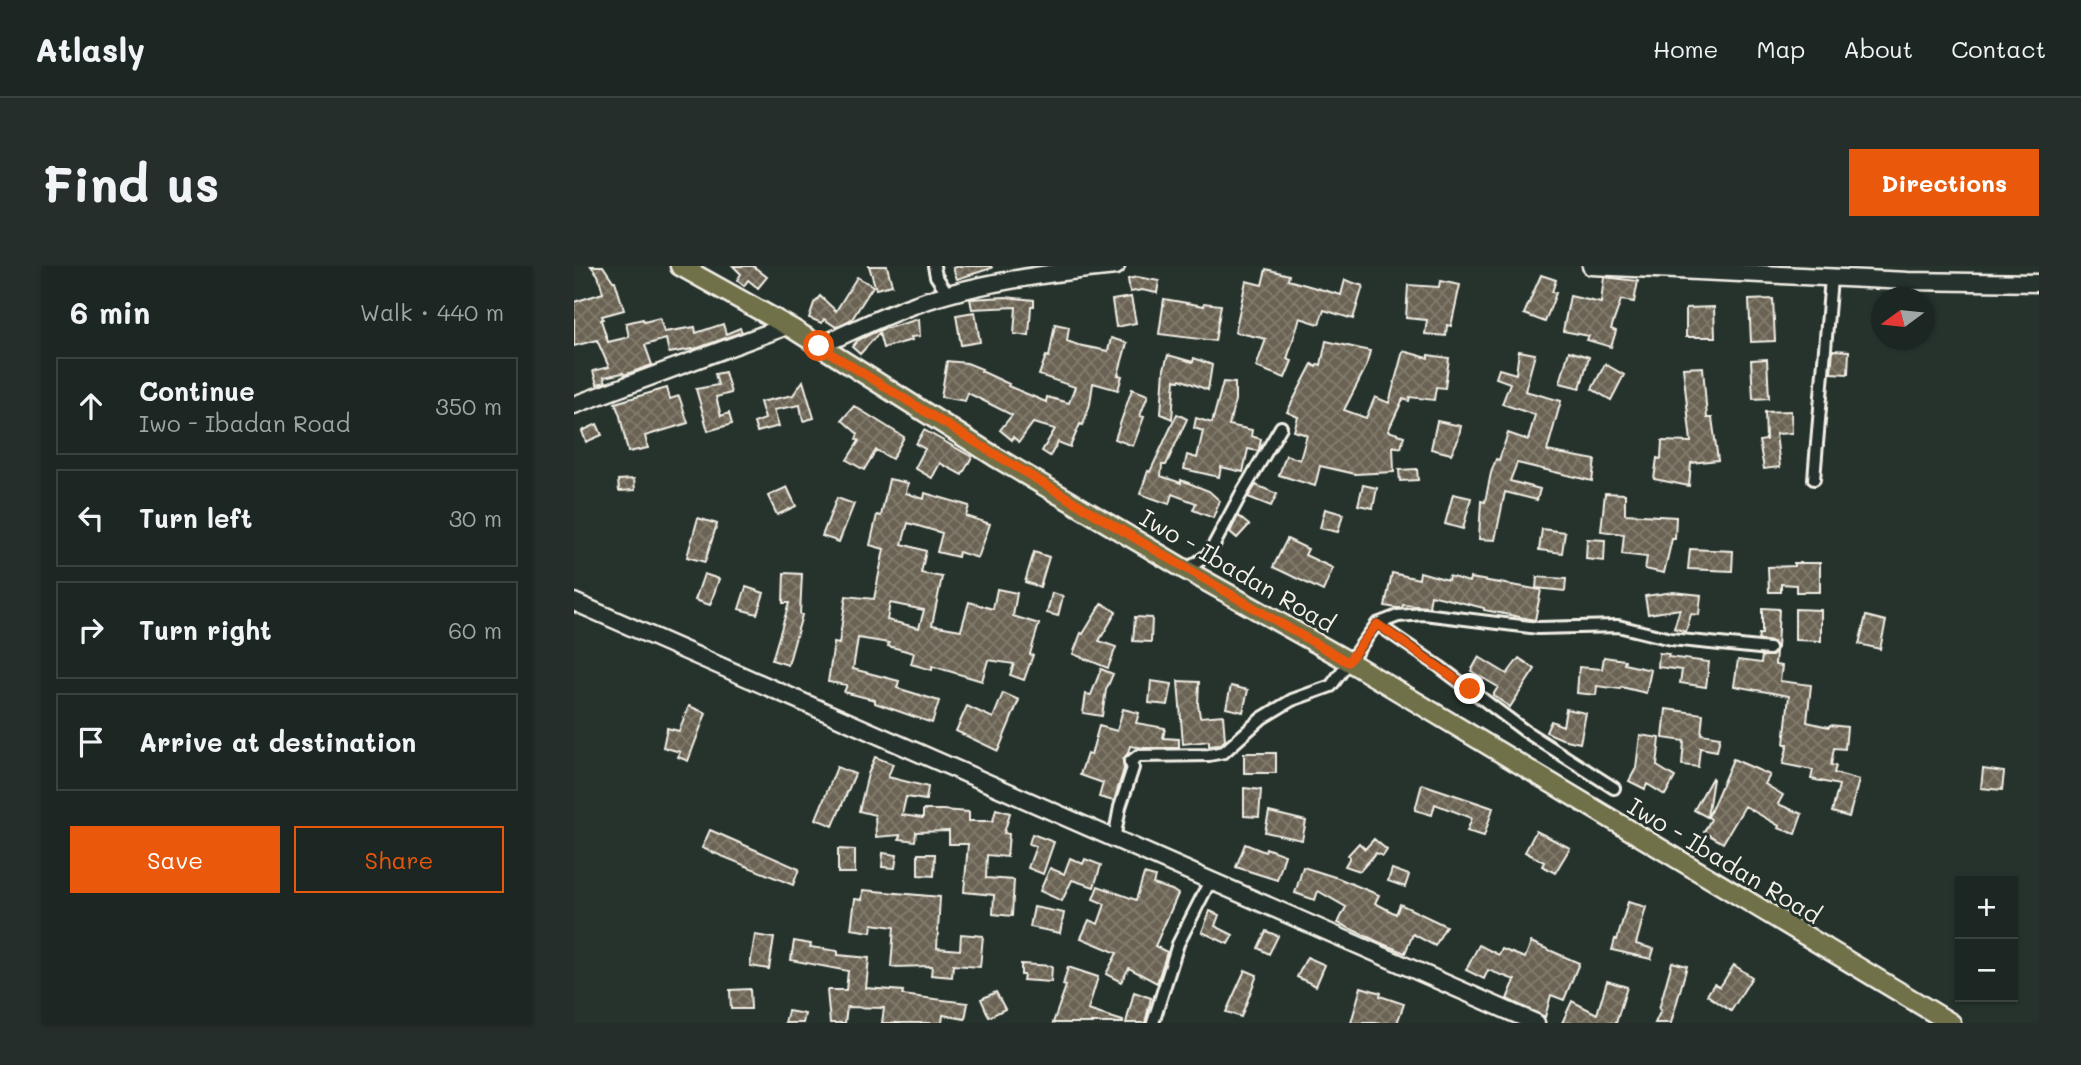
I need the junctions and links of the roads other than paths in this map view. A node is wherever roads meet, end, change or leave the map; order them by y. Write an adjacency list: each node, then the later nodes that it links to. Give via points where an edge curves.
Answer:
1 (680, 266): 11 (main road, Iwo - Ibadan Road)
2 (934, 266): 10 (street)
3 (1116, 266): 7 (street)
4 (1591, 266): 5 (street)
5 (1626, 267): 6 (street)
6 (1755, 270): 8 (street)
7 (1042, 271): 10 (street)
8 (1831, 278): 9 (street); 15 (street)
9 (2039, 283)
10 (948, 294): 12 (street)
11 (787, 326): 12 (main road, Iwo - Ibadan Road); 13 (street)
12 (819, 346): 16 (main road, Iwo - Ibadan Road)
13 (574, 405)
14 (1281, 427): 16 (street, via 1209,554)
15 (1814, 479)
16 (1186, 570): 20 (main road, Iwo - Ibadan Road)
17 (574, 602): 22 (street)
18 (1377, 624): 19 (street, via 1424,614 1538,628 1618,626 1671,639); 20 (street); 21 (street, via 1525,731)
19 (1769, 649)
20 (1348, 662): 22 (street, via 1331,686 1292,700 1262,718 1224,752 1138,757 1130,762 1133,768); 26 (main road, Iwo - Ibadan Road)
21 (1614, 788)
22 (1114, 839): 23 (street)
23 (1210, 881): 24 (street, via 1178,944); 25 (street)
24 (1153, 1023)
25 (1536, 1023)
26 (1951, 1023)

